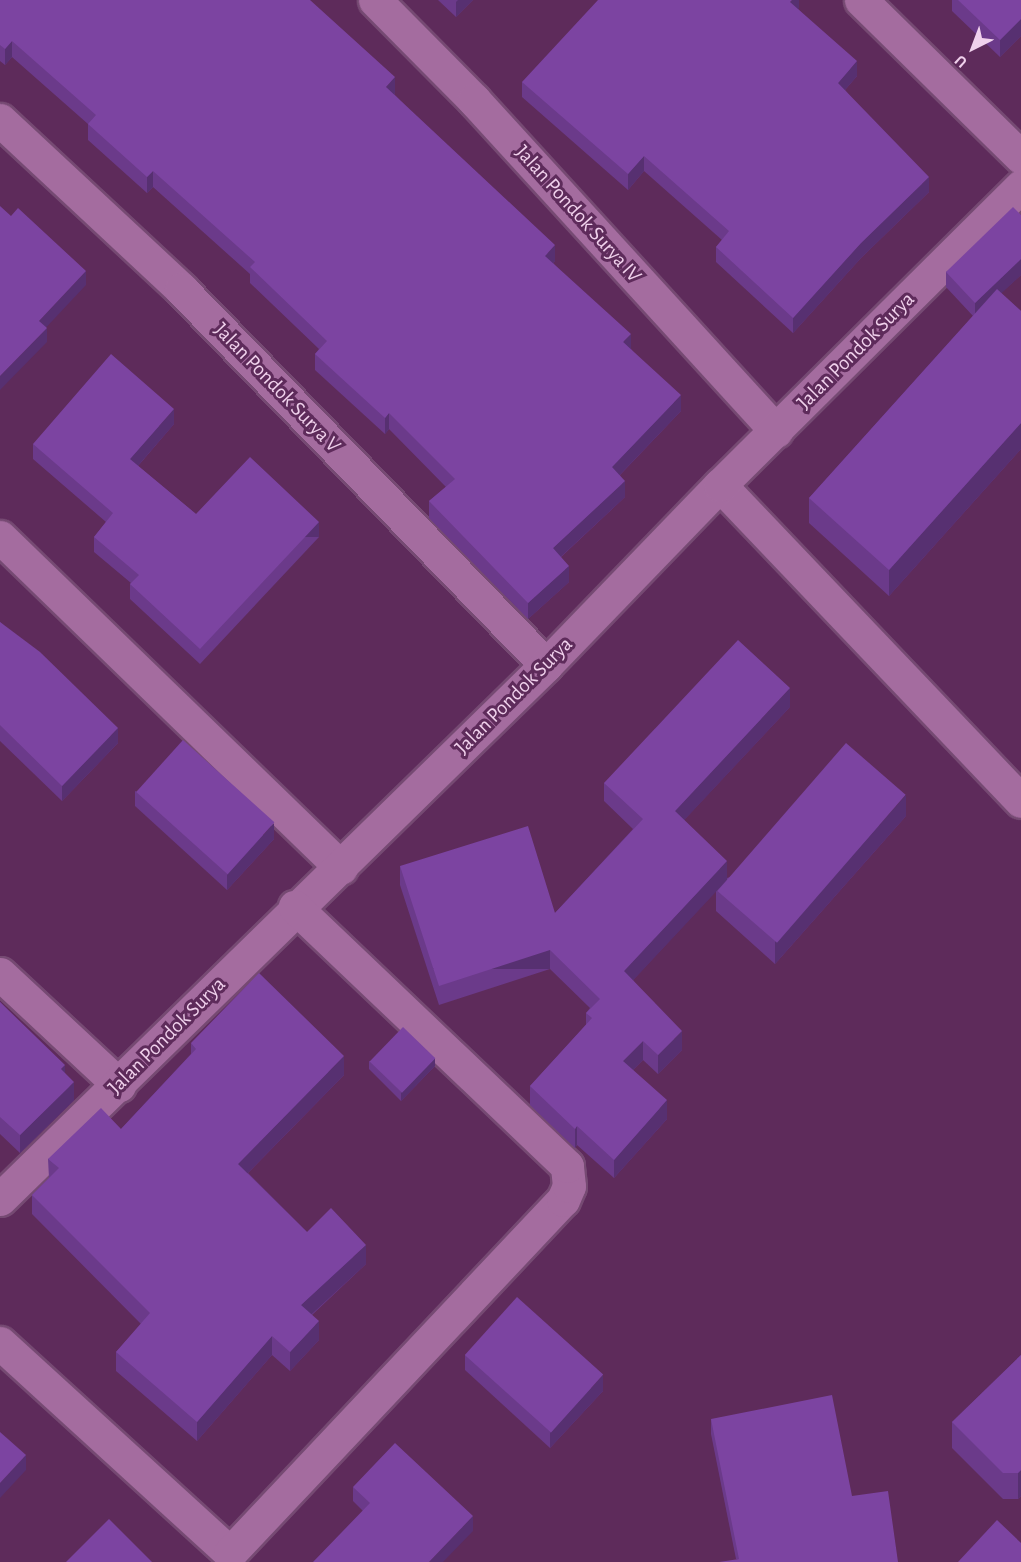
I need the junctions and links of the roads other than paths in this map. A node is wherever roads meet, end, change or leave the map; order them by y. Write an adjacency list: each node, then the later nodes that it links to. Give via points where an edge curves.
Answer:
1 (375, 0): 6 (street, Jalan Pondok Surya IV, via 474,100)
2 (861, 0): 4 (street)
3 (0, 120): 9 (street, Jalan Pondok Surya V, via 181,289)
4 (1021, 157)
5 (1021, 186): 6 (street, Jalan Pondok Surya)
6 (776, 431): 7 (street, Jalan Pondok Surya)
7 (720, 485): 9 (street, Jalan Pondok Surya); 10 (street)
8 (0, 537): 11 (street)
9 (546, 665): 11 (street, Jalan Pondok Surya)
10 (1021, 801)
11 (341, 868): 12 (street, Jalan Pondok Surya)
12 (295, 908): 14 (street, Jalan Pondok Surya); 17 (street, via 548,1145 567,1166 569,1186 563,1200)
13 (0, 974): 14 (street)
14 (119, 1085): 15 (street, Jalan Pondok Surya)
15 (0, 1199)
16 (0, 1342): 17 (street)
17 (234, 1557)

